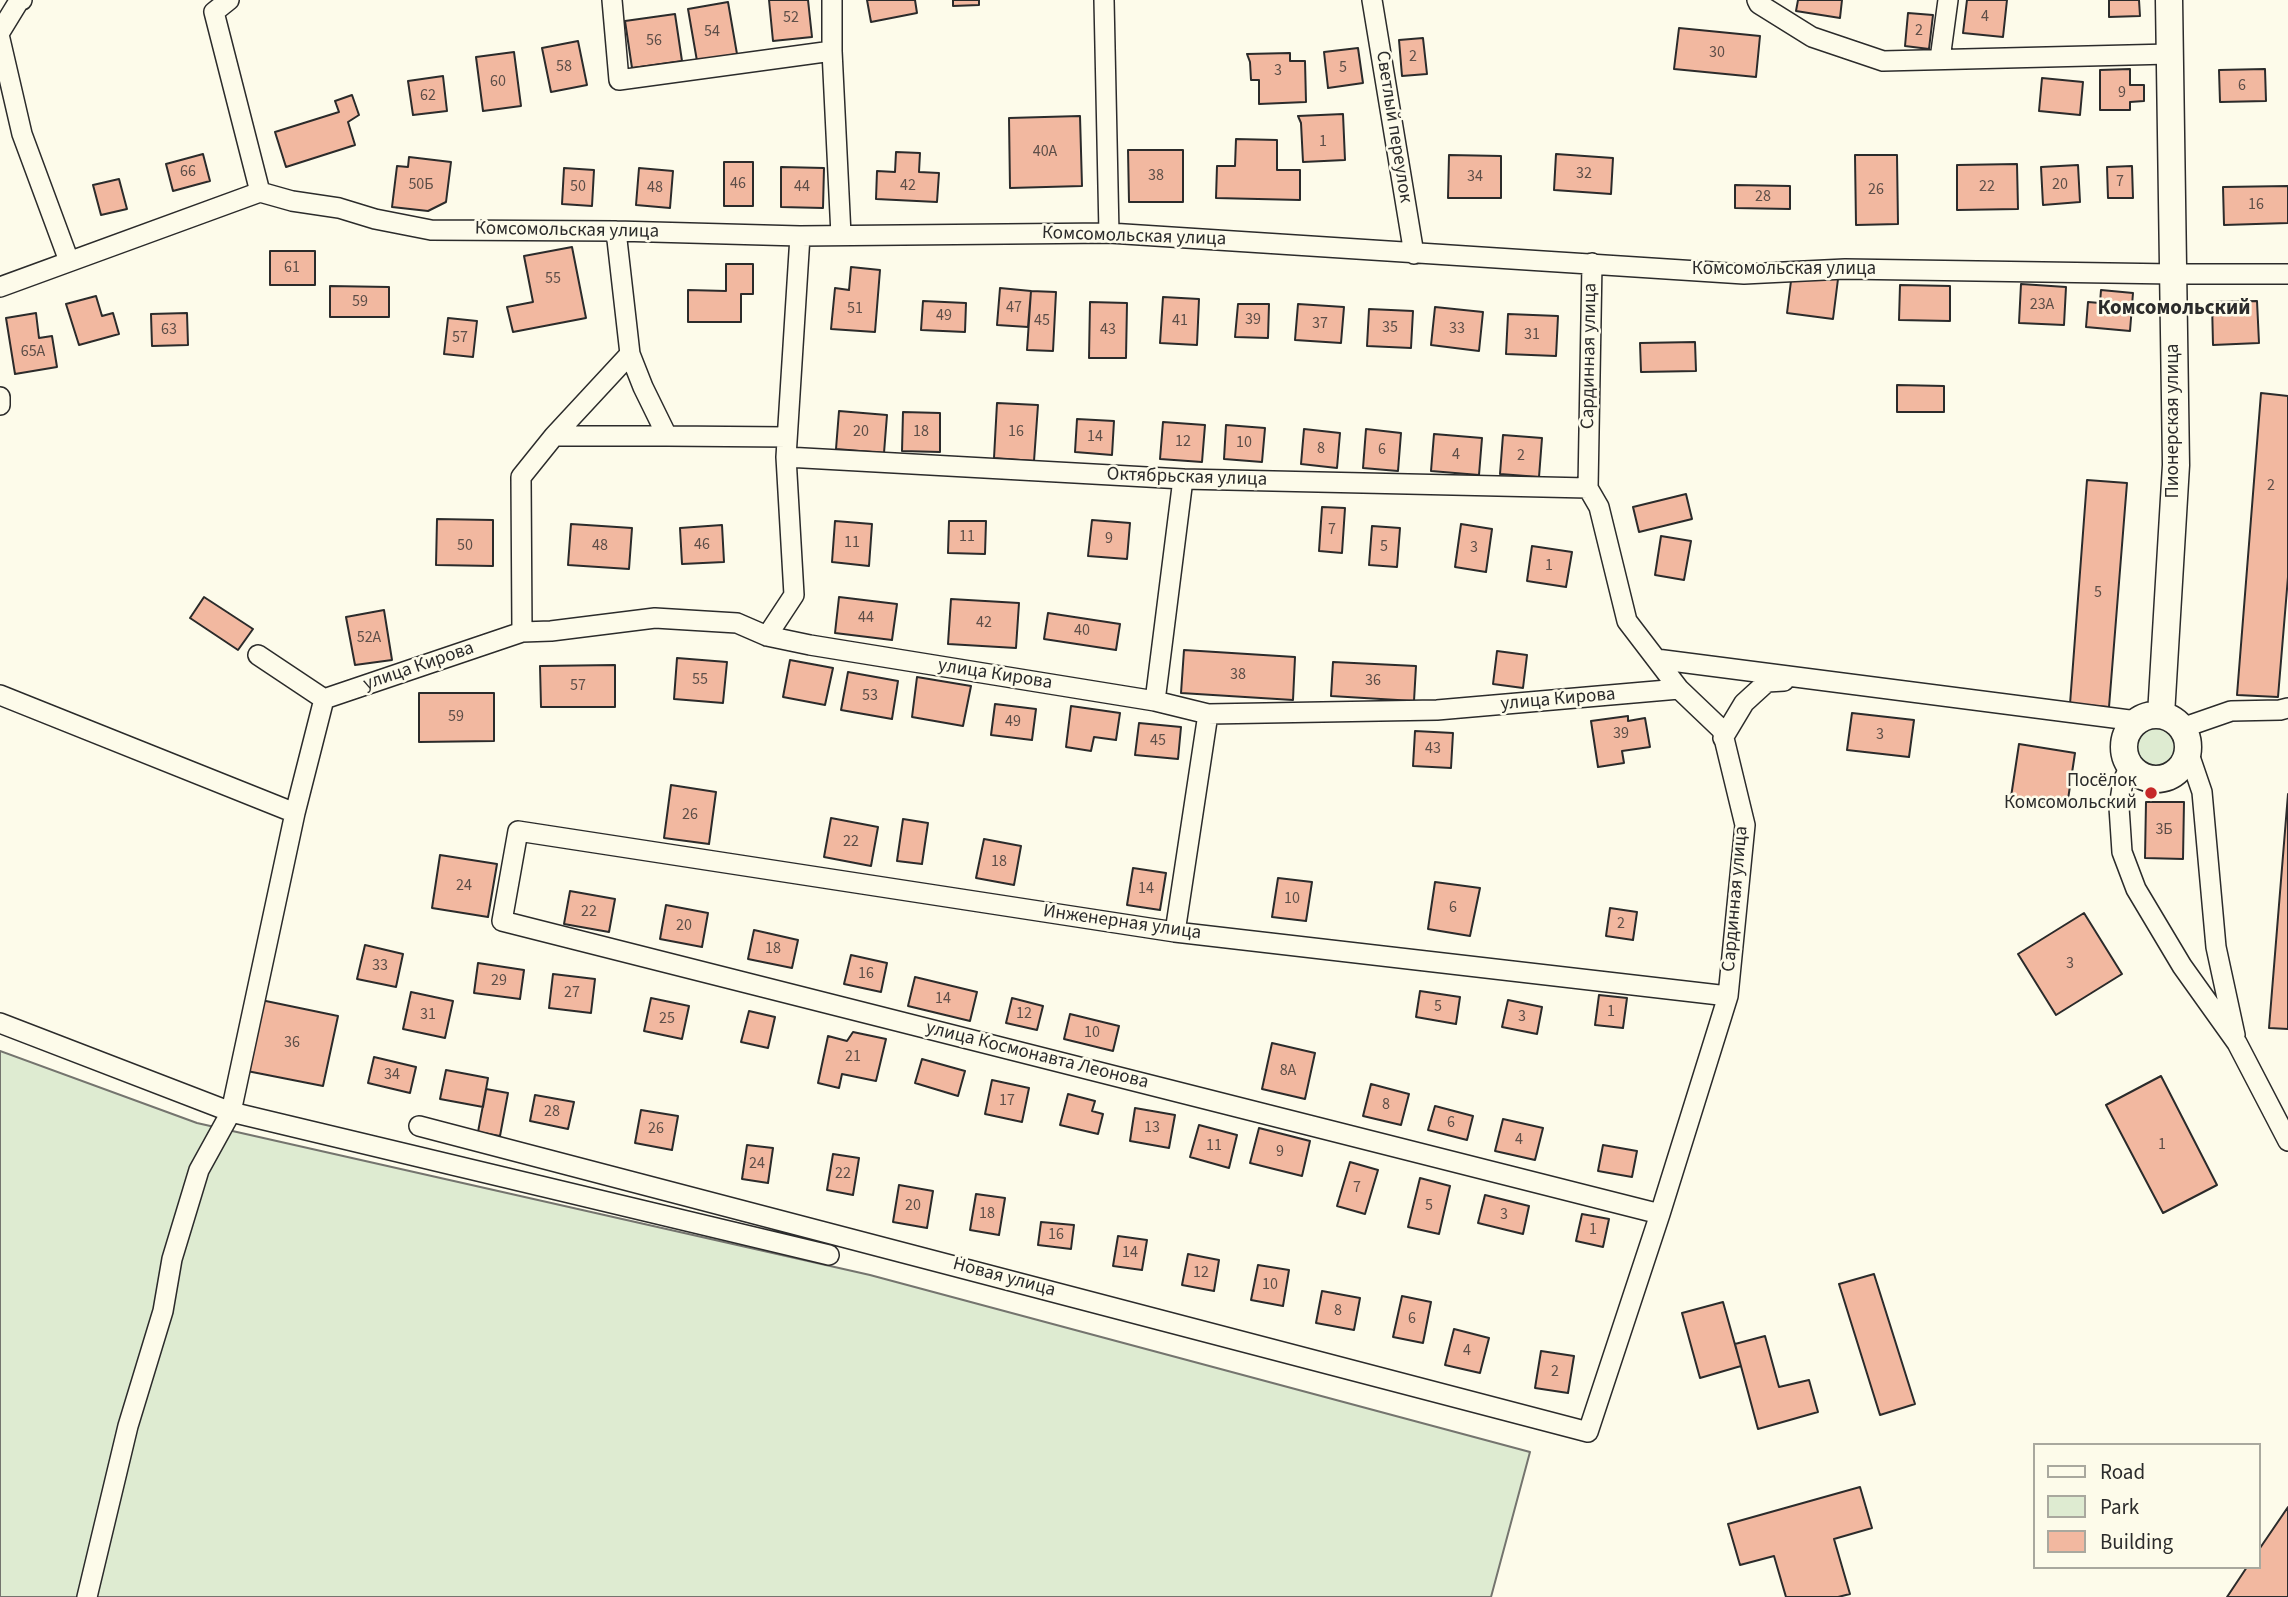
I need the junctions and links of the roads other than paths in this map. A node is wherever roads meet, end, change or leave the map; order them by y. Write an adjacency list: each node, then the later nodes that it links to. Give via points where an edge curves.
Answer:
1 (22, 0): 10 (street)
2 (229, 0): 15 (street, via 214,12)
3 (612, 0): 12 (street, via 618,80)
4 (832, 0): 12 (street)
5 (1104, 0): 17 (street)
6 (1372, 0): 20 (street, Светлый переулок)
7 (1757, 0): 14 (street, via 1812,37 1883,61)
8 (1948, 0): 14 (street)
9 (2169, 0): 13 (street, Пионерская улица)
10 (0, 32)
11 (0, 39): 21 (street, via 22,134)
12 (832, 51): 18 (street)
13 (2170, 54): 14 (street); 23 (street, Пионерская улица)
14 (1940, 59)
15 (260, 192): 16 (street, Комсомольская улица, via 431,230); 21 (street)
16 (616, 231): 19 (street, Комсомольская улица); 26 (street)
17 (1109, 233): 18 (street, Комсомольская улица); 20 (street, Комсомольская улица)
18 (841, 235): 19 (street, Комсомольская улица)
19 (800, 236): 31 (street)
20 (1414, 254): 22 (street, Комсомольская улица)
21 (69, 261): 25 (street)
22 (1592, 262): 23 (street, Комсомольская улица, via 1744,274 1845,269); 34 (street, Сардинная улица)
23 (2174, 274): 24 (street, Комсомольская улица); 46 (street, Пионерская улица, via 2176,465)
24 (2288, 274)
25 (0, 287)
26 (630, 354): 29 (street); 30 (street)
27 (0, 397): 28 (street)
28 (0, 405)
29 (554, 436): 30 (street); 35 (street, via 521,477)
30 (667, 436): 31 (street)
31 (787, 437): 32 (street)
32 (786, 457): 33 (street, Октябрьская улица); 36 (street, via 794,596)
33 (1183, 480): 34 (street, Октябрьская улица); 43 (street)
34 (1588, 488): 38 (street, Сардинная улица, via 1599,507 1627,621)
35 (522, 632): 36 (street, улица Кирова, via 655,618 737,623); 42 (street, улица Кирова)
36 (767, 636): 43 (street, улица Кирова)
37 (258, 655): 42 (street)
38 (1656, 659): 39 (street); 40 (street, Сардинная улица)
39 (1810, 680): 46 (street); 47 (street, via 1768,682 1744,704)
40 (1679, 689): 45 (street, улица Кирова, via 1437,710); 47 (street, Сардинная улица, via 1722,730)
41 (0, 695): 49 (street)
42 (324, 699): 49 (street)
43 (1155, 701): 45 (street, улица Кирова)
44 (2288, 708): 46 (street, via 2231,710)
45 (1208, 714): 51 (street)
46 (2167, 729): 48 (street, Пионерская улица, via 2129,730 2124,742); 48 (street, via 2184,763 2175,772 2151,779); 54 (street, Пионерская улица, via 2202,792 2216,947)
47 (1723, 737): 52 (street, Сардинная улица, via 1745,825)
48 (2130, 766): 54 (street, Пионерская улица, via 2119,807 2122,852 2131,877 2182,966)
49 (295, 813): 55 (street)
50 (518, 831): 51 (street, Инженерная улица); 58 (street, улица Космонавта Леонова, via 502,921)
51 (1175, 932): 52 (street, Инженерная улица)
52 (1728, 996): 58 (street, Сардинная улица)
53 (0, 1023): 55 (street)
54 (2237, 1043): 57 (street, Пионерская улица)
55 (231, 1112): 59 (street); 61 (street, via 199,1170 172,1259 163,1311 128,1426)
56 (419, 1126): 60 (street, Новая улица)
57 (2288, 1141)
58 (1660, 1214): 60 (street, Сардинная улица)
59 (829, 1255)
60 (1588, 1432)
61 (88, 1597)

